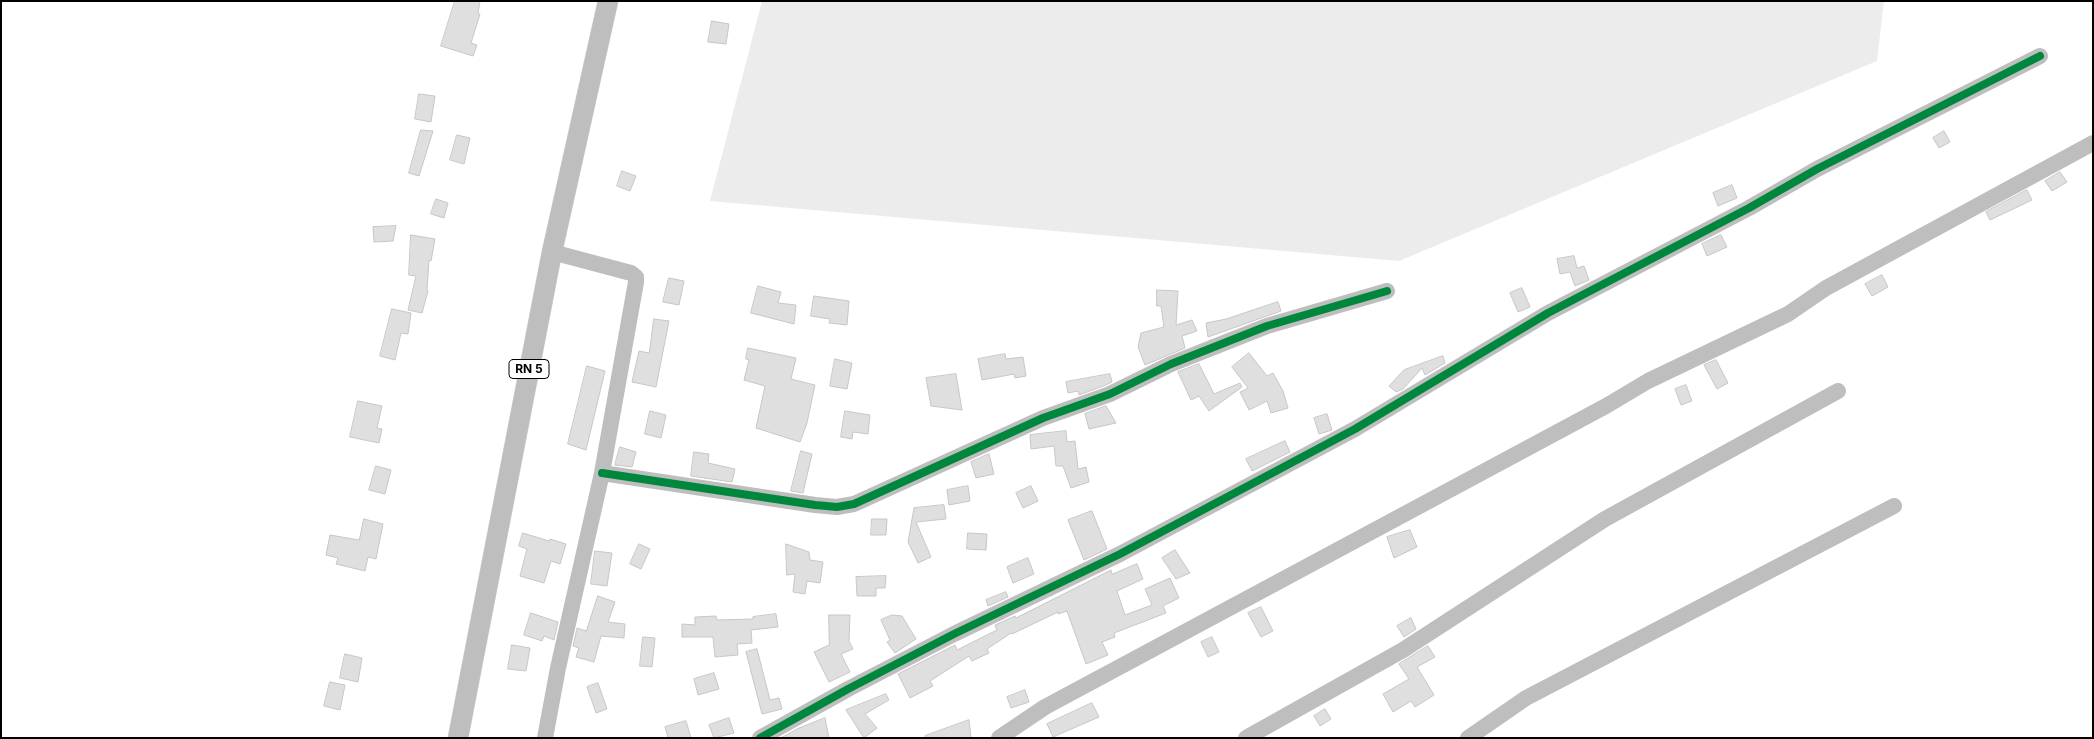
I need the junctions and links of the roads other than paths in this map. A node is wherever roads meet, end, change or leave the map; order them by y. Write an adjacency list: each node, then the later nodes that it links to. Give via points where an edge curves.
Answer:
1 (608, 1): 4 (main road, RN 5 / RN 5)
2 (2040, 56): 11 (street, via 1817,169 1749,208 1548,312 1355,428 1120,554 954,634)
3 (2093, 143): 12 (street, via 1826,288 1788,314 1648,381 1045,707)
4 (552, 252): 7 (street, via 636,277); 9 (main road, RN 5 / RN 5)
5 (1386, 291): 7 (street, via 1267,326 1171,364 1110,394 1043,418 854,504 837,507 815,505)
6 (1838, 391): 13 (street, via 1605,519 1403,650)
7 (602, 473): 10 (street)
8 (1894, 506): 14 (street, via 1526,698)
9 (458, 738)
10 (545, 738)
11 (760, 738)
12 (999, 738)
13 (1246, 738)
14 (1468, 738)

